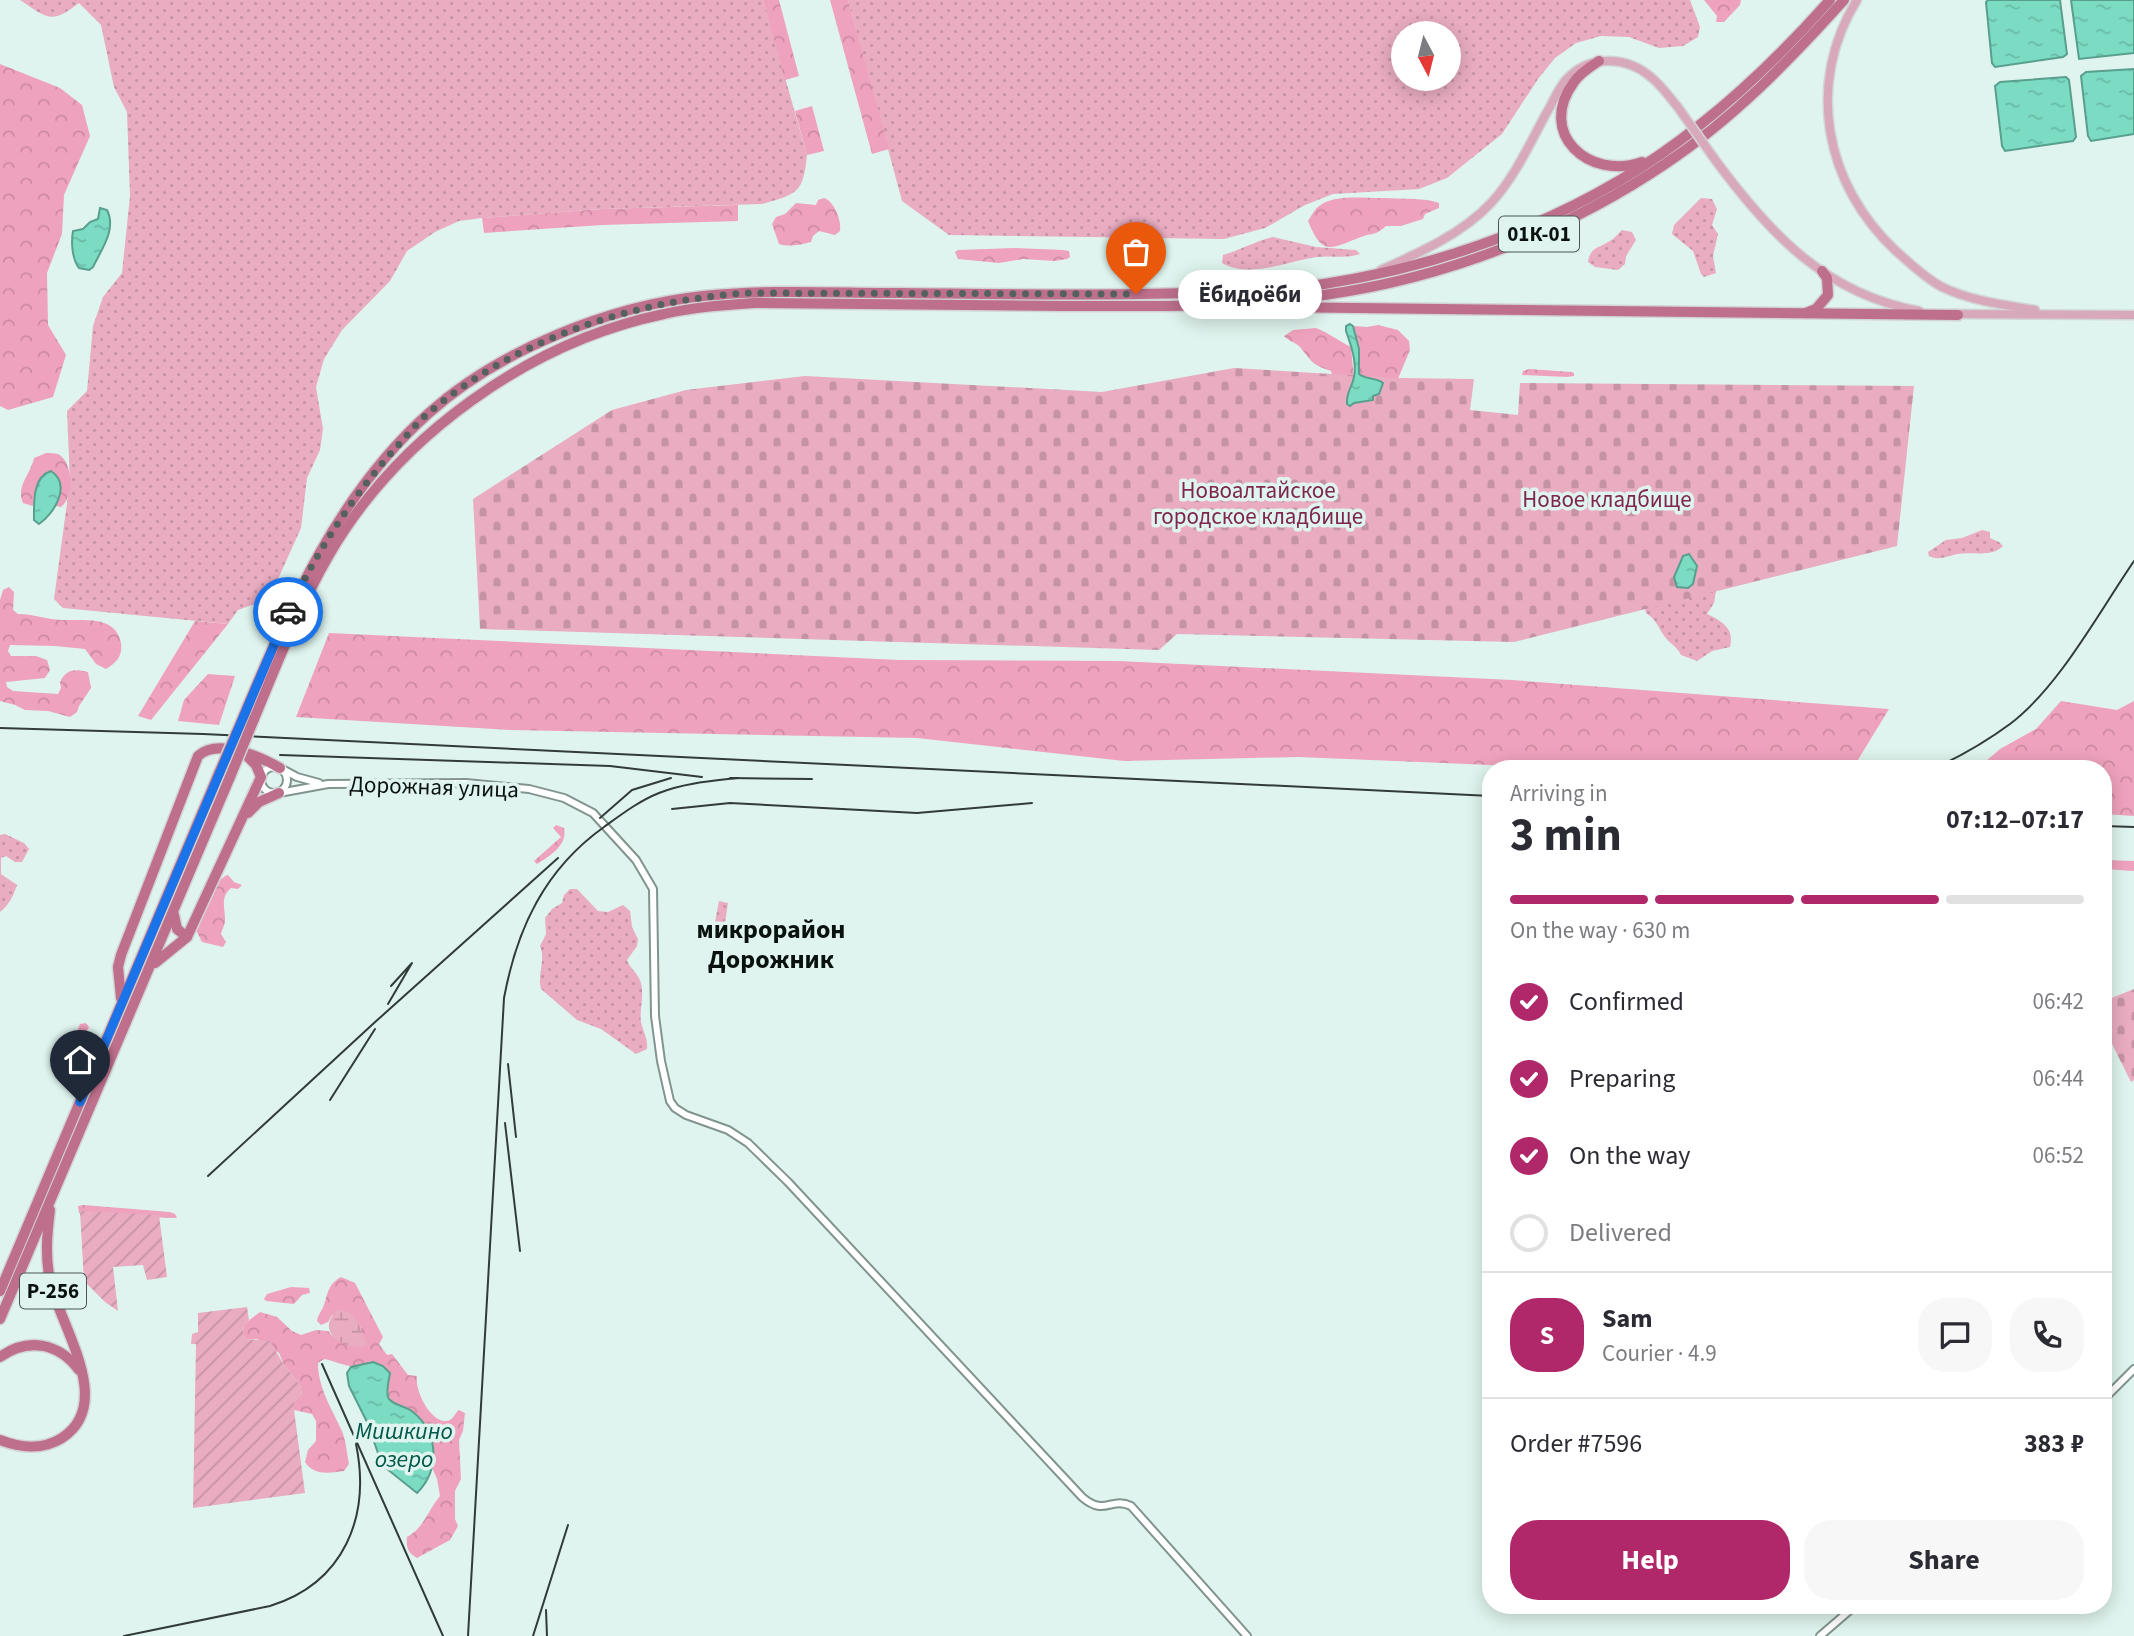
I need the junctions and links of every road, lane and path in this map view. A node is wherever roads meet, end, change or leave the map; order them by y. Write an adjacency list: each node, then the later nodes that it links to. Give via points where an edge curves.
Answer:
1 (1830, 0): 5 (highway, 01К-01, via 1749,83)
2 (1844, 0): 9 (highway, 01К-01, via 1773,76 1705,135 1626,189 1548,230 1436,270 1326,295)
3 (1857, 0): 12 (main road, via 1839,37 1828,97 1836,159 1857,207 1888,243 1942,287 1988,302)
4 (1599, 61): 5 (highway, via 1584,71 1567,93 1562,118 1567,140 1580,155 1597,164 1623,166); 6 (main road, bridge, via 1614,60 1639,69 1661,87 1769,228); 7 (main road, via 1567,79 1502,189 1480,214 1423,250)
5 (1659, 155): 7 (highway, 01К-01, via 1582,201 1511,233)
6 (1822, 271): 10 (highway, via 1828,295 1816,309); 11 (main road, via 1894,305)
7 (1369, 275): 8 (highway, 01К-01, via 1278,290)
8 (1160, 294): 14 (highway, Р-256, via 704,296 602,320)
9 (1160, 306): 10 (highway); 15 (highway, Р-256, via 717,306 616,327)
10 (1799, 314): 11 (highway)
11 (1958, 314): 12 (main road)
12 (2062, 315): 13 (main road)
13 (2134, 315)
14 (522, 352): 15 (highway, via 440,410 437,417 495,380); 25 (highway, Р-256, bridge, via 460,389 411,430 360,491 320,550)
15 (529, 365): 22 (highway, Р-256, bridge, via 478,397 413,451 368,498 329,555 309,592)
16 (244, 754): 17 (highway); 18 (highway); 24 (highway, via 220,746 198,756)
17 (280, 768): 18 (street, via 268,768); 19 (street); 20 (street, via 288,780)
18 (261, 777): 20 (street, via 266,790); 21 (highway)
19 (328, 784): 20 (street); 39 (street, Дорожная улица, via 441,783 529,789 593,813 645,871 653,889 655,1016 665,1087 673,1105 748,1143 1082,1497 1094,1506 1124,1502 1141,1515)
20 (279, 793): 21 (highway, via 259,802)
21 (244, 819): 23 (highway)
22 (174, 912): 23 (highway, via 175,925); 26 (highway, Р-256)
23 (187, 937): 26 (highway)
24 (121, 955): 25 (highway, via 124,965); 27 (highway)
25 (137, 965): 27 (highway, Р-256)
26 (148, 971): 28 (highway, Р-256)
27 (121, 1003): 29 (highway, Р-256)
28 (51, 1197): 32 (highway, Р-256); 35 (highway, Р-256, via 47,1269)
29 (18, 1249): 30 (highway); 31 (highway, Р-256)
30 (0, 1280)
31 (0, 1291)
32 (0, 1320)
33 (0, 1357): 35 (highway, via 26,1345 50,1347 71,1360)
34 (2134, 1369): 36 (street)
35 (83, 1380): 37 (highway, Р-256, via 86,1398 81,1416 64,1437 48,1445 27,1447)
36 (2112, 1391)
37 (0, 1440)
38 (1846, 1614): 40 (street)
39 (1247, 1636)
40 (1820, 1636)

